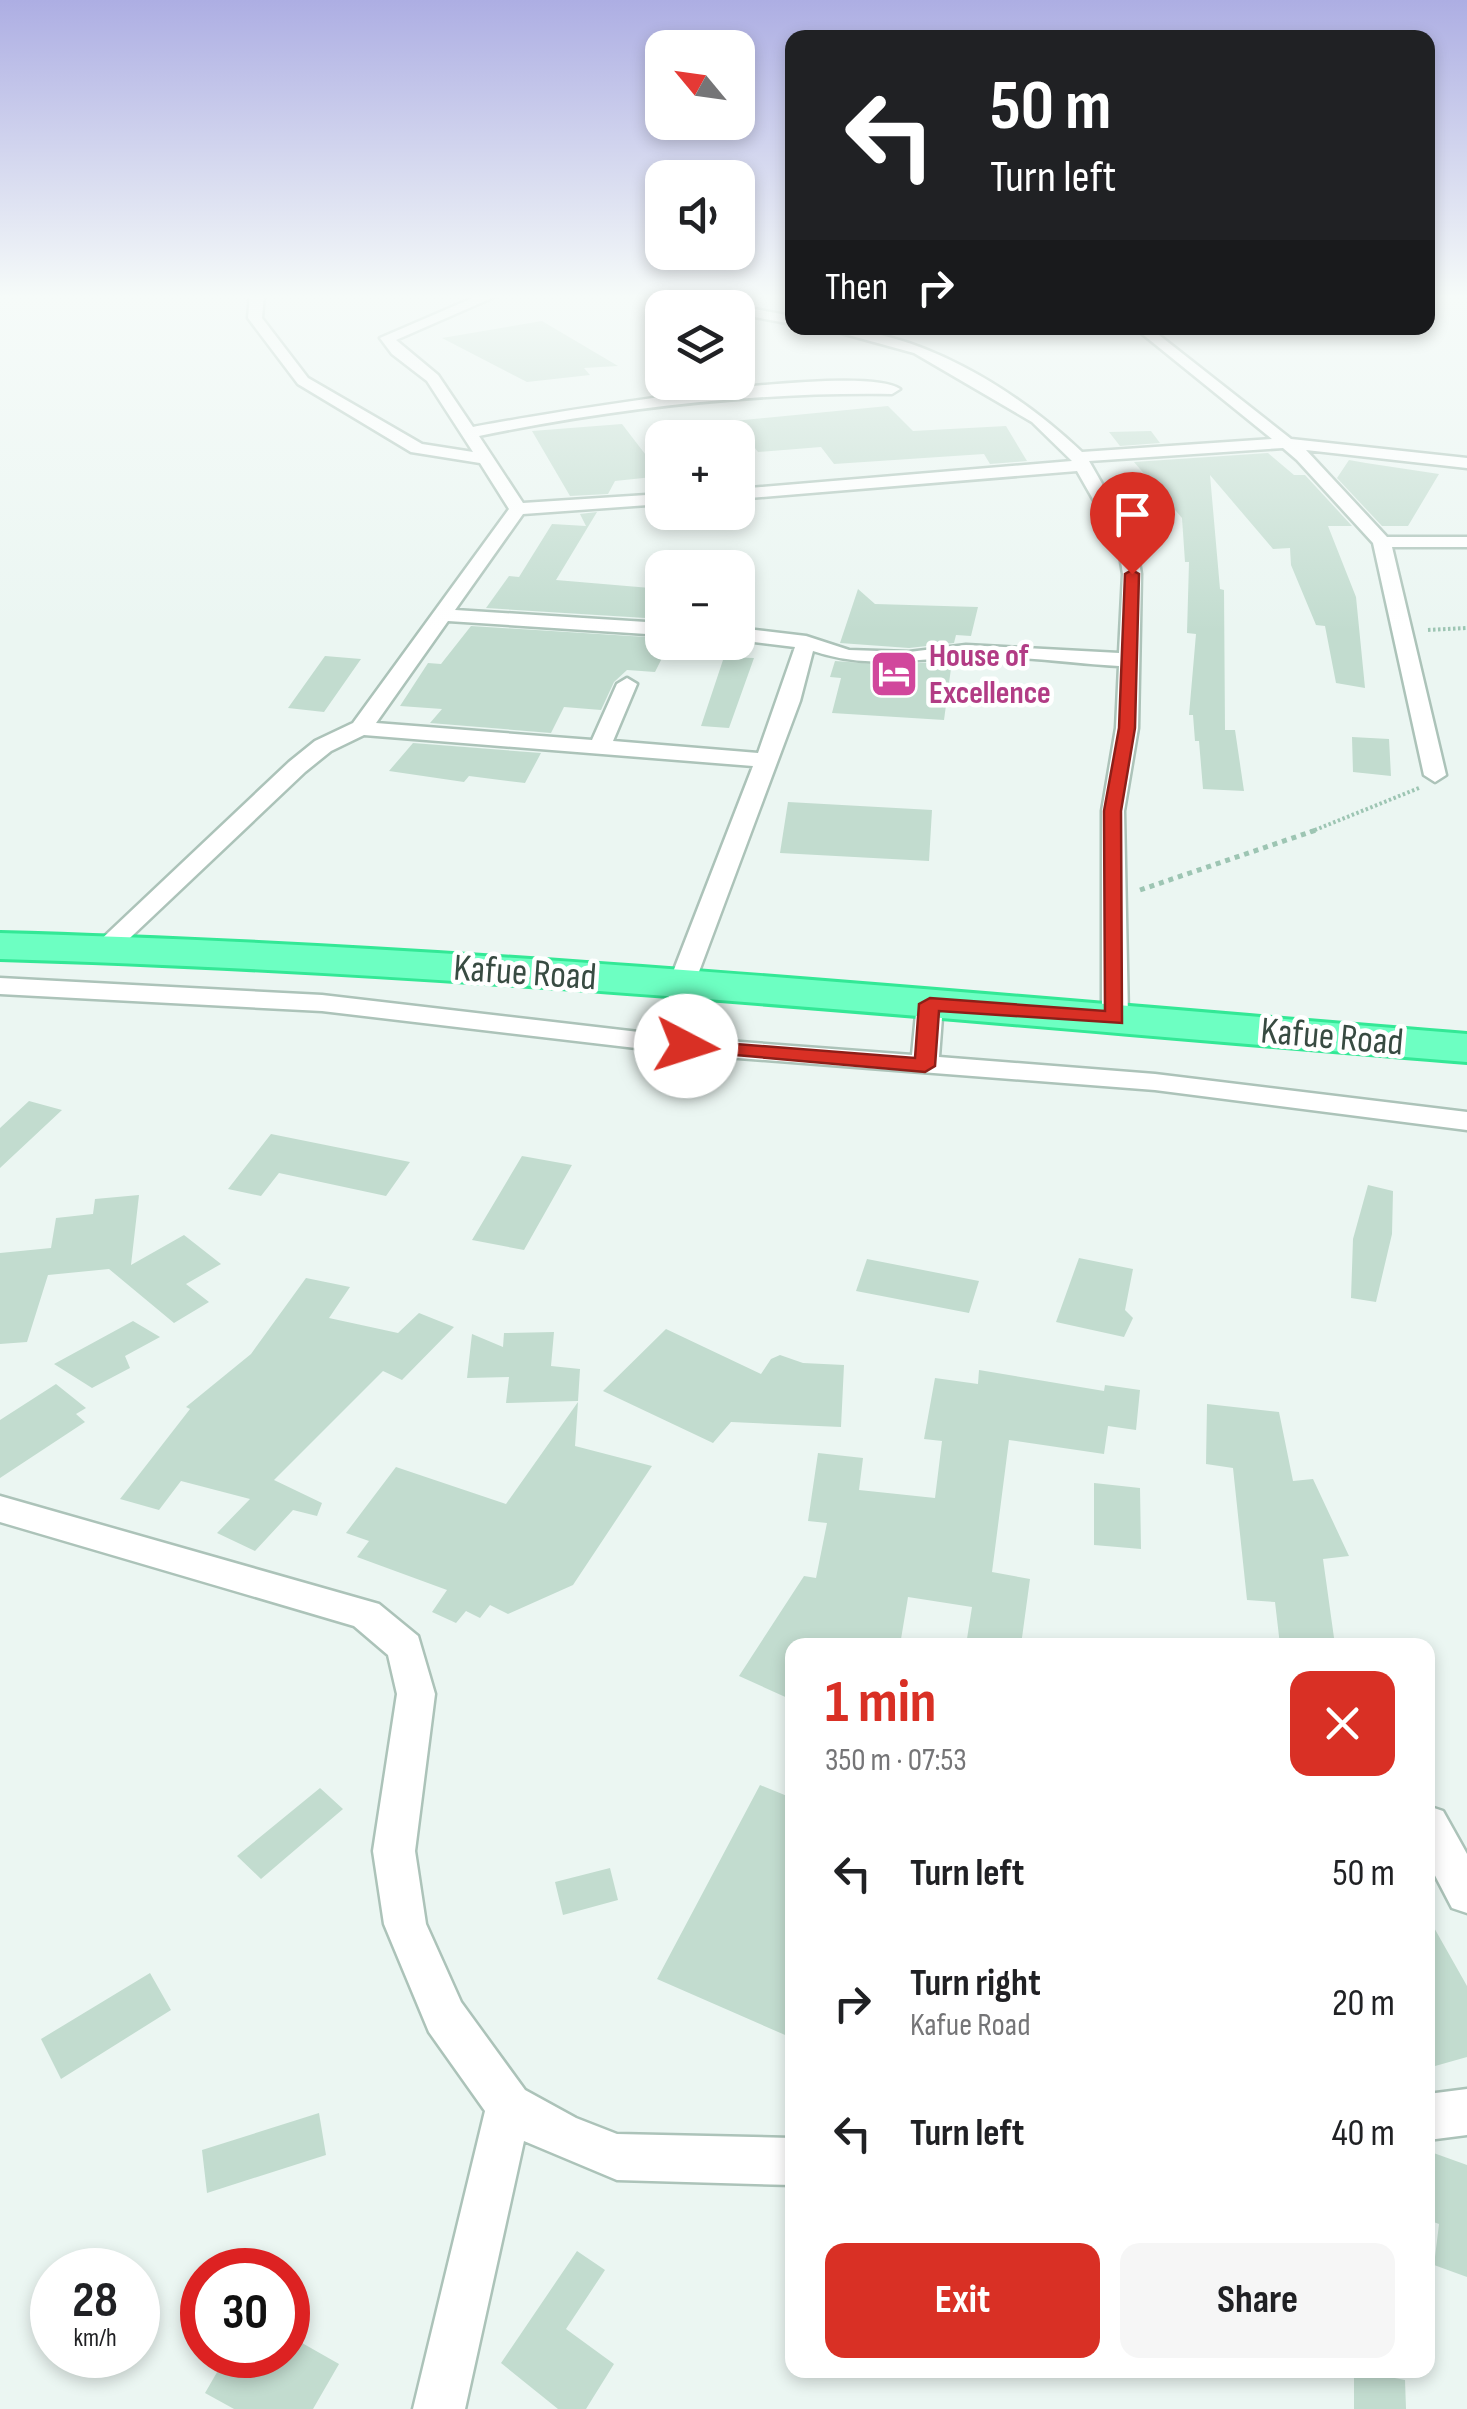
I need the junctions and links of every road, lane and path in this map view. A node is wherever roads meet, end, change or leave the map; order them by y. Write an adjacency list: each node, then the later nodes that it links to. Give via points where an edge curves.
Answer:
1 (346, 406): 8 (street, via 416,448)
2 (452, 406): 6 (street)
3 (606, 406): 6 (street)
4 (1018, 406): 9 (street)
5 (1242, 406): 7 (street)
6 (468, 432): 8 (street)
7 (1288, 443): 9 (street); 10 (street); 14 (street)
8 (486, 459): 13 (street)
9 (1081, 461): 11 (street); 20 (street, via 1131,558)
10 (1467, 463)
11 (755, 492)
12 (645, 500): 13 (street)
13 (518, 509): 16 (street)
14 (1382, 542): 15 (street); 25 (street)
15 (1467, 542)
16 (444, 615): 17 (street); 22 (street)
17 (645, 628)
18 (755, 636): 19 (street)
19 (806, 642): 20 (street, via 877,658 966,651); 24 (street)
20 (1127, 660): 26 (street, via 1127,728 1112,811)
21 (626, 684): 23 (street)
22 (361, 728): 23 (street); 28 (street, via 297,767)
23 (600, 748): 24 (street)
24 (765, 760): 29 (street)
25 (1434, 775): 26 (path, via 1423,786 1267,850)
26 (1112, 895): 32 (street)
27 (0, 946): 28 (highway, Kafue Road)
28 (105, 948): 29 (highway, Kafue Road)
29 (680, 985): 31 (highway, Kafue Road); 33 (street)
30 (0, 986): 33 (street, via 322,1004)
31 (930, 1004): 32 (highway, Kafue Road); 35 (street)
32 (1115, 1018): 34 (highway, Kafue Road)
33 (686, 1046): 35 (street)
34 (1467, 1048)
35 (925, 1066): 36 (street, via 1262,1093)
36 (1467, 1121)
37 (0, 1510): 40 (street, via 366,1615 405,1647 416,1694 394,1850 405,1924 445,2017)
38 (1435, 1837): 39 (street)
39 (1467, 1894)
40 (509, 2106): 43 (street, via 617,2158); 44 (street)
41 (1467, 2112): 42 (street)
42 (1435, 2116)
43 (785, 2162)
44 (439, 2409)

